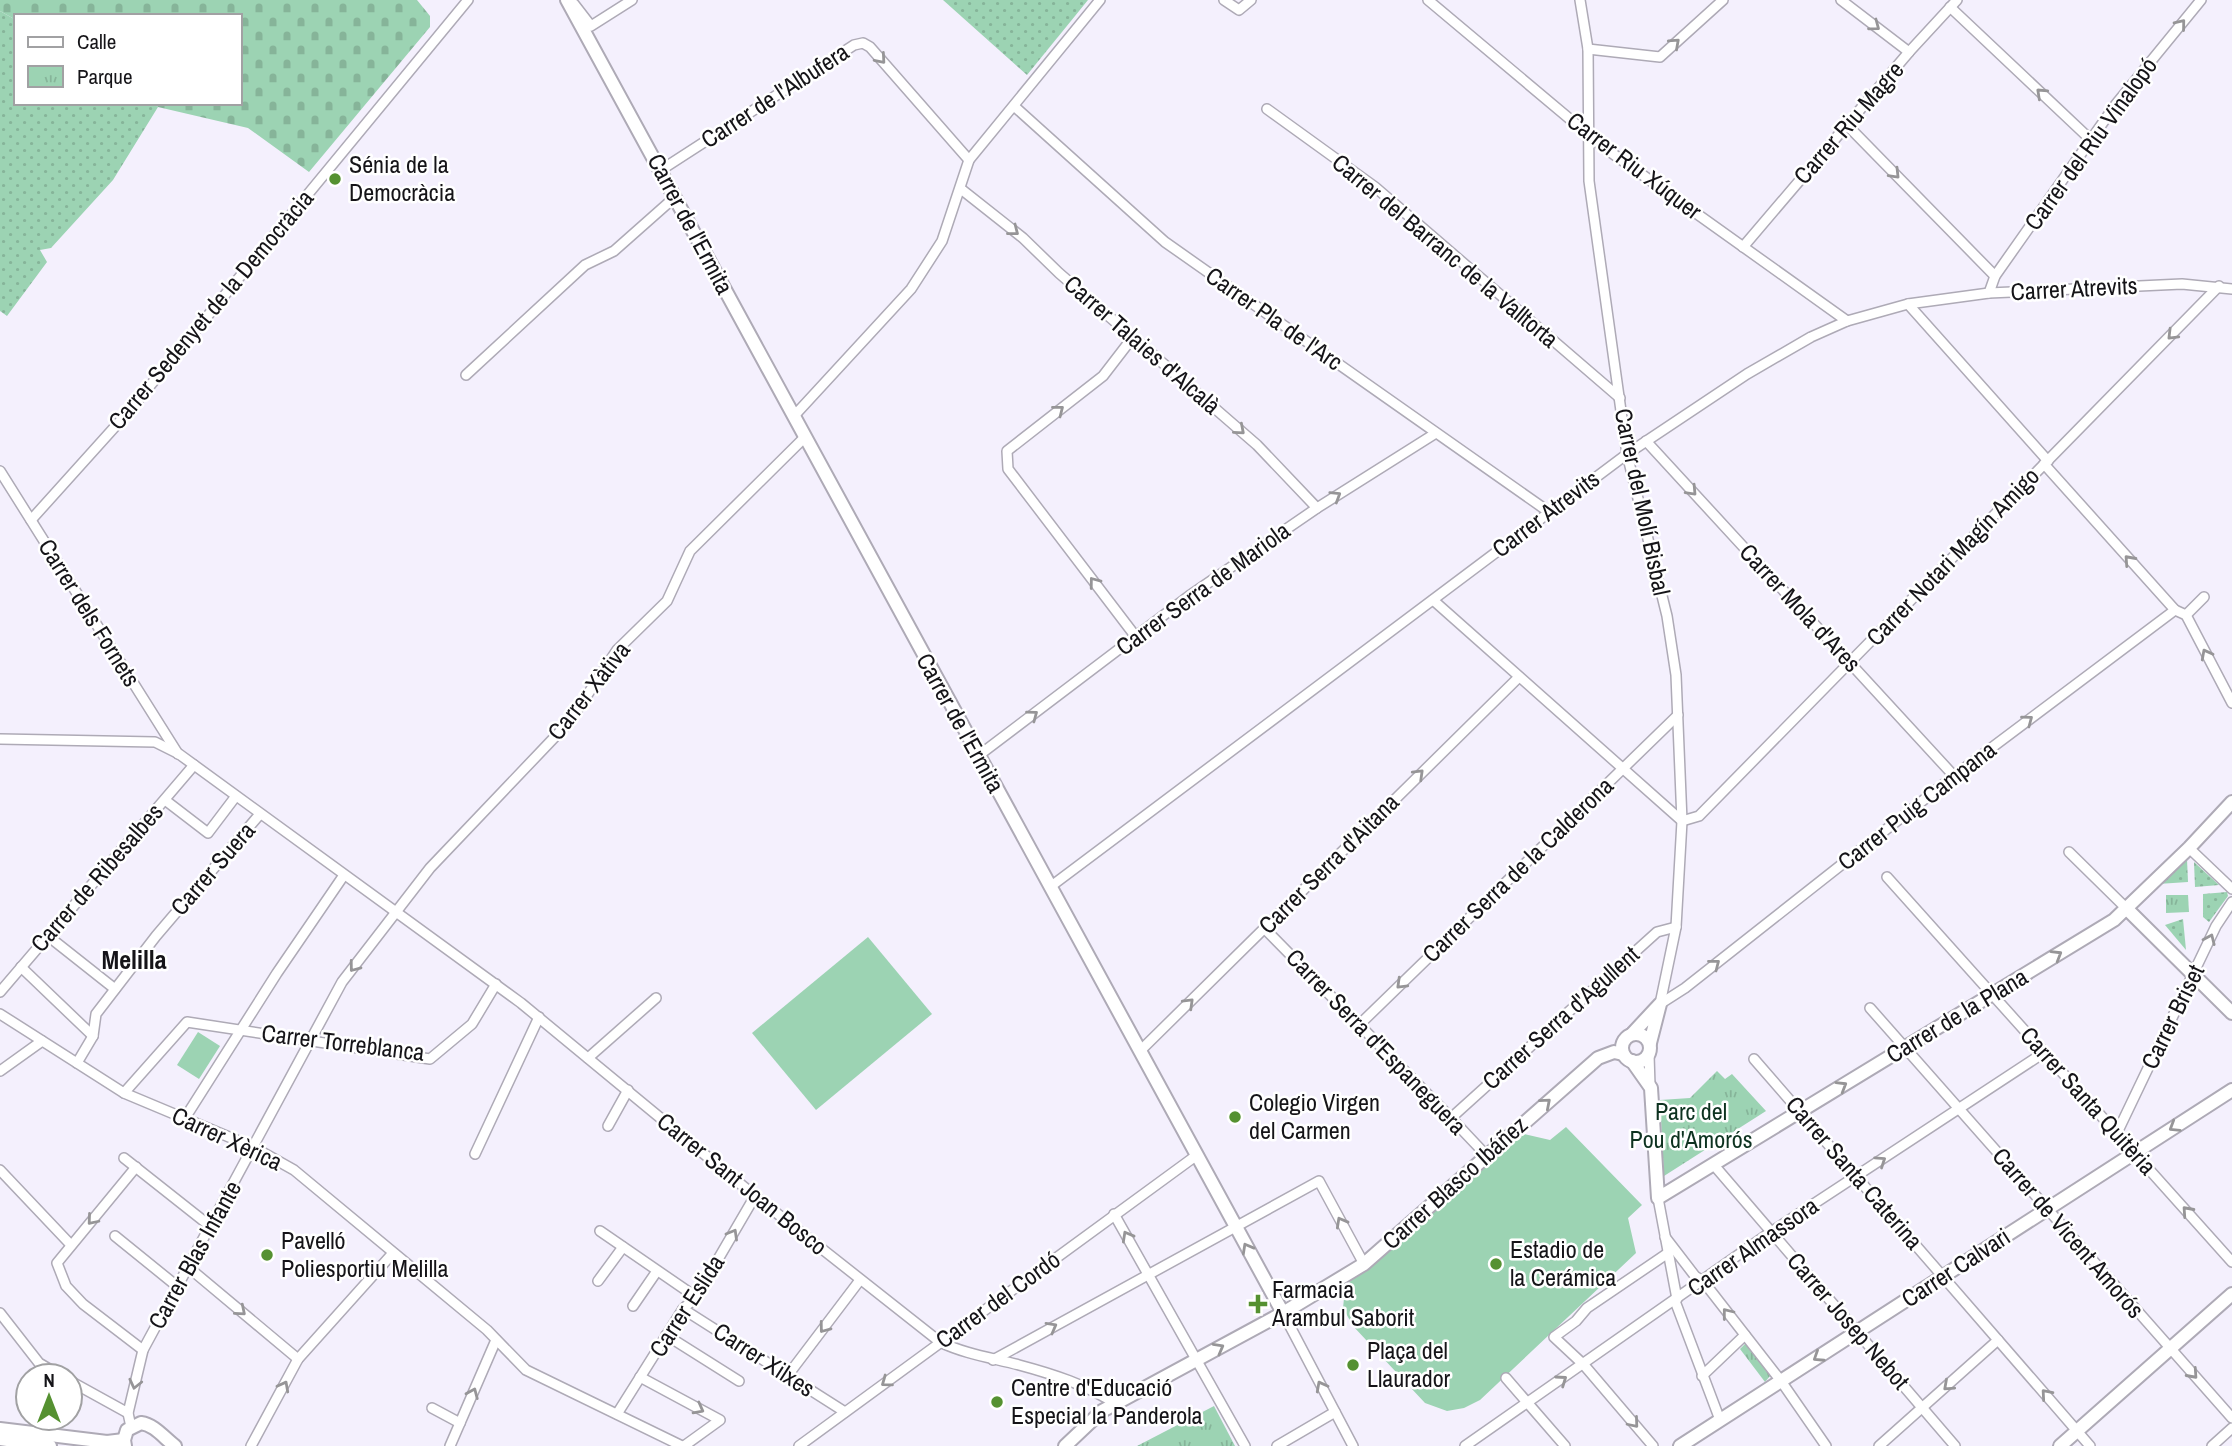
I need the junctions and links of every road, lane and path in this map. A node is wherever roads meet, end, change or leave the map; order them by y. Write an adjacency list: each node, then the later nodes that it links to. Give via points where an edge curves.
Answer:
1 (468, 0): 43 (street, Carrer Sedenyet de la Democràcia, via 131,410)
2 (569, 0): 3 (street, via 590,26); 21 (street, Carrer de l'Ermita)
3 (632, 0)
4 (1100, 0): 15 (street)
5 (1224, 0): 6 (street, via 1239,10)
6 (1251, 0)
7 (1428, 0): 18 (street, Carrer Riu Xúquer)
8 (1580, 0): 13 (street, Carrer del Molí Bisbal)
9 (1723, 0): 13 (street, one-way to 9, via 1660,57)
10 (1841, 0): 14 (street, one-way to 14)
11 (2201, 0): 19 (street, Carrer del Riu Vinalopó, one-way to 11)
12 (1954, 4): 14 (street, Carrer Riu Magre); 19 (street, one-way to 12)
13 (1588, 49): 18 (street, Carrer del Molí Bisbal)
14 (1909, 52): 17 (street, Carrer Riu Magre)
15 (1014, 106): 20 (street); 35 (street, Carrer Pla de l'Arc, via 1165,242)
16 (1267, 109): 33 (street, Carrer del Barranc de la Valltorta, via 1375,187)
17 (1847, 125): 24 (street, Carrer Riu Magre); 25 (street, one-way to 25)
18 (1588, 133): 24 (street, Carrer Riu Xúquer); 33 (street, Carrer del Molí Bisbal, via 1590,181)
19 (2091, 140): 25 (street, Carrer del Riu Vinalopó)
20 (969, 160): 21 (street, Carrer de l'Albufera, one-way to 20, via 863,43); 22 (street)
21 (661, 170): 23 (street, Carrer de l'Ermita)
22 (961, 189): 31 (street, Carrer Talaies d'Alcalà, one-way to 31); 34 (street, via 942,241 911,289)
23 (675, 197): 32 (street, via 614,251 585,265); 34 (street, Carrer de l'Ermita)
24 (1742, 247): 30 (street, Carrer Riu Xúquer)
25 (1995, 276): 28 (street, Carrer del Riu Vinalopó)
26 (2219, 286): 27 (street, Carrer Atrevits); 28 (street, Carrer Atrevits); 39 (street, Carrer Notari Magín Amigo, one-way to 39)
27 (2232, 289)
28 (1989, 293): 29 (street, Carrer Atrevits)
29 (1908, 304): 30 (street, Carrer Atrevits); 39 (street)
30 (1847, 321): 37 (street, Carrer Atrevits, via 1747,374)
31 (1133, 337): 41 (street, Carrer Talaies d'Alcalà, one-way to 41, via 1257,445); 48 (street, one-way to 31, via 1008,469 1007,451 1103,376)
32 (466, 374)
33 (1620, 398): 38 (street, Carrer del Molí Bisbal)
34 (794, 416): 36 (street, Carrer de l'Ermita)
35 (1436, 433): 41 (street, Carrer Serra de Mariola, one-way to 35); 42 (street, Carrer Pla de l'Arc)
36 (805, 437): 55 (street, Carrer de l'Ermita); 72 (street, Carrer Xàtiva, via 690,551 667,601 617,650 570,721 430,868)
37 (1646, 441): 38 (street, Carrer Atrevits); 49 (street, Carrer Mola d'Ares, one-way to 49)
38 (1627, 454): 42 (street, Carrer Atrevits); 52 (street, Carrer del Molí Bisbal, via 1667,616)
39 (2046, 462): 46 (street, one-way to 39); 49 (street, Carrer Notari Magín Amigo)
40 (0, 471): 43 (street, Carrer dels Fornets)
41 (1317, 508): 48 (street, Carrer Serra de Mariola)
42 (1549, 512): 45 (street, Carrer Atrevits)
43 (31, 520): 54 (street, Carrer dels Fornets)
44 (2204, 597): 47 (street)
45 (1433, 600): 50 (street); 68 (street, Carrer Atrevits)
46 (2175, 610): 47 (street); 58 (street, Carrer Puig Campana, one-way to 46)
47 (2186, 615): 51 (street, one-way to 47)
48 (1136, 637): 55 (street, Carrer Serra de Mariola, one-way to 48)
49 (1850, 662): 58 (street, Carrer Mola d'Ares); 63 (street, Carrer Notari Magín Amigo, via 1699,816)
50 (1519, 677): 57 (street); 74 (street, Carrer Serra d'Aitana, one-way to 50)
51 (2232, 703)
52 (1678, 715): 57 (street, Carrer Serra de la Calderona); 63 (street, Carrer del Molí Bisbal)
53 (0, 739): 54 (street, via 155,742)
54 (179, 754): 56 (street, Carrer Sant Joan Bosco)
55 (978, 756): 68 (street, Carrer de l'Ermita)
56 (194, 765): 59 (street, Carrer Sant Joan Bosco); 60 (street, Carrer de Ribesalbes)
57 (1623, 769): 63 (street); 88 (street, Carrer Serra de la Calderona, one-way to 88)
58 (1954, 776): 83 (street, Carrer Puig Campana, one-way to 58)
59 (236, 796): 60 (street, via 208,833); 62 (street, Carrer Sant Joan Bosco)
60 (164, 800): 75 (street, Carrer de Ribesalbes)
61 (2232, 802): 64 (street, Carrer de la Plana)
62 (260, 814): 66 (street, Carrer Sant Joan Bosco); 79 (street, Carrer Suera)
63 (1682, 821): 73 (street, Carrer del Molí Bisbal)
64 (2189, 848): 69 (street); 71 (street, Carrer de la Plana)
65 (2069, 852): 71 (street)
66 (344, 875): 72 (street, Carrer Sant Joan Bosco); 89 (street)
67 (1887, 877): 81 (street, Carrer Santa Quitèria)
68 (1050, 887): 96 (street, Carrer de l'Ermita)
69 (2232, 888)
70 (2232, 902): 77 (street, Carrer Briset, one-way to 70)
71 (2127, 909): 77 (street); 81 (street, Carrer de la Plana, one-way to 71)
72 (395, 912): 78 (street, Carrer Sant Joan Bosco); 93 (street, Carrer Blas Infante, one-way to 93, via 342,982)
73 (1676, 927): 83 (street, Carrer del Molí Bisbal); 110 (street, Carrer Serra d'Agullent, via 1657,932)
74 (1265, 929): 88 (street, Carrer Serra d'Espaneguera); 96 (street, Carrer Serra d'Aitana, one-way to 74)
75 (48, 936): 76 (street, Carrer de Ribesalbes); 79 (street)
76 (21, 968): 80 (street, Carrer de Ribesalbes); 91 (street)
77 (2194, 976): 85 (street); 112 (street, Carrer Briset)
78 (496, 985): 87 (street, Carrer Sant Joan Bosco); 93 (street, Carrer Torreblanca, via 472,1024 430,1059)
79 (116, 989): 91 (street, Carrer Suera, via 96,1014)
80 (0, 992)
81 (1993, 994): 94 (street, Carrer de la Plana); 97 (street, Carrer Santa Quitèria)
82 (656, 998): 98 (street)
83 (1660, 1004): 90 (street); 95 (street, Carrer del Molí Bisbal)
84 (1870, 1008): 94 (street, Carrer de Vicent Amorós)
85 (2232, 1013)
86 (0, 1014): 92 (street, Carrer Xèrica)
87 (539, 1017): 98 (street, Carrer Sant Joan Bosco); 115 (street)
88 (1359, 1025): 110 (street, Carrer Serra d'Espaneguera)
89 (240, 1030): 93 (street, Carrer Torreblanca); 106 (street, Carrer Torreblanca, via 187,1022); 109 (street)
90 (1633, 1033): 95 (street, via 1642,1034); 99 (street, via 1623,1041)
91 (93, 1036): 101 (street, Carrer Suera)
92 (42, 1041): 101 (street, Carrer Xèrica); 102 (street)
93 (310, 1042): 113 (street, Carrer Blas Infante)
94 (1905, 1047): 107 (street, Carrer de Vicent Amorós); 108 (street, Carrer de la Plana, one-way to 94)
95 (1649, 1049): 99 (street, via 1641,1061); 103 (street, Carrer del Molí Bisbal)
96 (1140, 1051): 116 (street, Carrer de l'Ermita)
97 (2045, 1052): 107 (street, Carrer Almassora); 112 (street, Carrer Santa Quitèria)
98 (589, 1058): 104 (street, Carrer Sant Joan Bosco)
99 (1628, 1058): 103 (street); 117 (street, Carrer Blasco Ibáñez, one-way to 99, via 1598,1058 1614,1052)
100 (1754, 1059): 108 (street, Carrer Santa Caterina)
101 (77, 1063): 106 (street, Carrer Xèrica)
102 (0, 1071)
103 (1651, 1088): 124 (street, Carrer del Molí Bisbal)
104 (628, 1090): 111 (street); 123 (street, Carrer Sant Joan Bosco)
105 (2232, 1090): 114 (street, Carrer Calvari, one-way to 114)
106 (124, 1093): 109 (street, Carrer Xèrica)
107 (1958, 1108): 122 (street, Carrer Almassora, one-way to 107); 125 (street, Carrer de Vicent Amorós)
108 (1800, 1111): 119 (street, Carrer de la Plana); 122 (street, Carrer Santa Caterina)
109 (185, 1118): 113 (street, Carrer Xèrica)
110 (1451, 1118): 117 (street, Carrer Serra d'Espaneguera)
111 (608, 1126)
112 (2117, 1133): 114 (street, Carrer Santa Quitèria)
113 (253, 1147): 127 (street, Carrer Blas Infante); 135 (street, Carrer Xèrica, via 295,1170)
114 (2134, 1153): 125 (street, Carrer Calvari); 137 (street, Carrer Santa Quitèria, one-way to 114)
115 (475, 1154)
116 (1197, 1155): 126 (street, Carrer del Cordó); 128 (street, Carrer de l'Ermita)
117 (1486, 1156): 138 (street, Carrer Blasco Ibáñez)
118 (124, 1158): 120 (street)
119 (1713, 1164): 124 (street, Carrer de la Plana); 130 (street, Carrer Josep Nebot)
120 (136, 1167): 127 (street); 133 (street, one-way to 133)
121 (0, 1170): 133 (street)
122 (1857, 1177): 130 (street, Carrer Almassora); 142 (street, Carrer Santa Caterina)
123 (755, 1196): 143 (street, Carrer Sant Joan Bosco); 148 (street, Carrer Eslida, one-way to 123)
124 (1658, 1198): 132 (street, Carrer del Molí Bisbal)
125 (2048, 1208): 142 (street, Carrer Calvari); 160 (street, Carrer de Vicent Amorós)
126 (1114, 1214): 141 (street, one-way to 126); 159 (street, Carrer del Cordó)
127 (210, 1226): 139 (street, Carrer Blas Infante)
128 (1235, 1227): 138 (street, one-way to 128, via 1319,1181); 141 (street); 153 (street, Carrer de l'Ermita, one-way to 128)
129 (600, 1231): 134 (street, Carrer Xilxes)
130 (1771, 1232): 144 (street, Carrer Almassora); 154 (street, Carrer Josep Nebot)
131 (116, 1236): 146 (street)
132 (1665, 1237): 136 (street, Carrer del Molí Bisbal); 144 (street)
133 (71, 1245): 161 (street, via 57,1263 66,1286)
134 (623, 1247): 140 (street, Carrer Xilxes); 145 (street)
135 (393, 1253): 157 (street, Carrer Xèrica); 162 (street)
136 (1668, 1253): 149 (street, Carrer del Molí Bisbal); 166 (street, via 1587,1308 1554,1337)
137 (2232, 1262)
138 (1364, 1264): 153 (street, Carrer Blasco Ibáñez)
139 (188, 1267): 146 (street, Carrer Blas Infante); 162 (street, one-way to 162)
140 (657, 1270): 148 (street, Carrer Xilxes); 150 (street)
141 (1148, 1274): 163 (street, one-way to 141); 164 (street)
142 (1943, 1276): 154 (street, Carrer Calvari); 158 (street, Carrer Santa Caterina)
143 (860, 1280): 159 (street, Carrer Sant Joan Bosco); 167 (street, one-way to 167)
144 (1703, 1281): 149 (street, Carrer Almassora); 156 (street, one-way to 144)
145 (598, 1282)
146 (178, 1287): 161 (street, Carrer Blas Infante)
147 (2232, 1294): 160 (street)
148 (696, 1297): 151 (street, Carrer Eslida)
149 (1676, 1300): 166 (street, Carrer Almassora); 168 (street, Carrer del Molí Bisbal)
150 (633, 1306)
151 (683, 1309): 155 (street, Carrer Eslida); 167 (street, Carrer Xilxes)
152 (0, 1313): 165 (street)
153 (1283, 1313): 164 (street, Carrer Blasco Ibáñez, one-way to 153); 179 (street, Carrer de l'Ermita, one-way to 153)
154 (1857, 1331): 172 (street, Carrer Calvari, one-way to 172); 177 (street, Carrer Josep Nebot)
155 (666, 1335): 169 (street, Carrer Eslida); 171 (street)
156 (1745, 1335): 168 (street); 172 (street)
157 (496, 1340): 181 (street, Carrer Xèrica, via 526,1370); 184 (street, one-way to 157)
158 (1998, 1340): 177 (street, one-way to 177); 188 (street, Carrer Santa Caterina, one-way to 158)
159 (940, 1342): 163 (street, Carrer Sant Joan Bosco); 178 (street, Carrer del Cordó, one-way to 178)
160 (2171, 1348): 182 (street, Carrer de Vicent Amorós, one-way to 182); 188 (street)
161 (143, 1350): 180 (street, Carrer Blas Infante, one-way to 180)
162 (298, 1359): 194 (street, one-way to 162)
163 (993, 1360): 175 (street, Carrer Sant Joan Bosco, via 1093,1389)
164 (1196, 1360): 175 (street, Carrer Blasco Ibáñez); 199 (street)
165 (37, 1362)
166 (1584, 1365): 174 (street, Carrer Almassora, one-way to 166); 204 (street, one-way to 204)
167 (788, 1375): 178 (street, Carrer Xilxes)
168 (1702, 1376): 183 (street, Carrer del Molí Bisbal)
169 (640, 1377): 181 (street, Carrer Eslida); 196 (street, one-way to 196, via 720,1420)
170 (1506, 1378): 174 (street)
171 (739, 1381)
172 (1781, 1381): 183 (street, Carrer Calvari); 206 (street)
173 (84, 1389): 180 (street)
174 (1528, 1403): 202 (street, Carrer Almassora); 203 (street)
175 (1116, 1404): 198 (street, Carrer Blasco Ibáñez)
176 (432, 1408): 184 (street)
177 (1923, 1408): 207 (street); 208 (street, Carrer Josep Nebot)
178 (845, 1412): 197 (street, Carrer del Cordó)
179 (1335, 1412): 200 (street); 201 (street, Carrer de l'Ermita)
180 (128, 1413): 185 (street, Carrer Blas Infante)
181 (617, 1414): 196 (street, Carrer Xèrica)
182 (2232, 1418)
183 (1720, 1420): 205 (street, Carrer Calvari)
184 (460, 1423): 195 (street)
185 (131, 1427): 190 (street, via 146,1423 156,1429); 191 (street)
186 (2232, 1428): 211 (street)
187 (0, 1429): 191 (street)
188 (2077, 1431): 209 (street); 210 (street, Carrer Santa Caterina)
189 (0, 1439): 192 (street)
190 (159, 1440): 193 (street)
191 (124, 1443)
192 (50, 1446)
193 (175, 1446)
194 (251, 1446)
195 (450, 1446)
196 (683, 1446)
197 (799, 1446)
198 (1065, 1446)
199 (1245, 1446)
200 (1278, 1446)
201 (1353, 1446)
202 (1465, 1446)
203 (1565, 1446)
204 (1653, 1446)
205 (1680, 1446)
206 (1826, 1446)
207 (1879, 1446)
208 (1955, 1446)
209 (2060, 1446)
210 (2090, 1446)
211 (2212, 1446)

